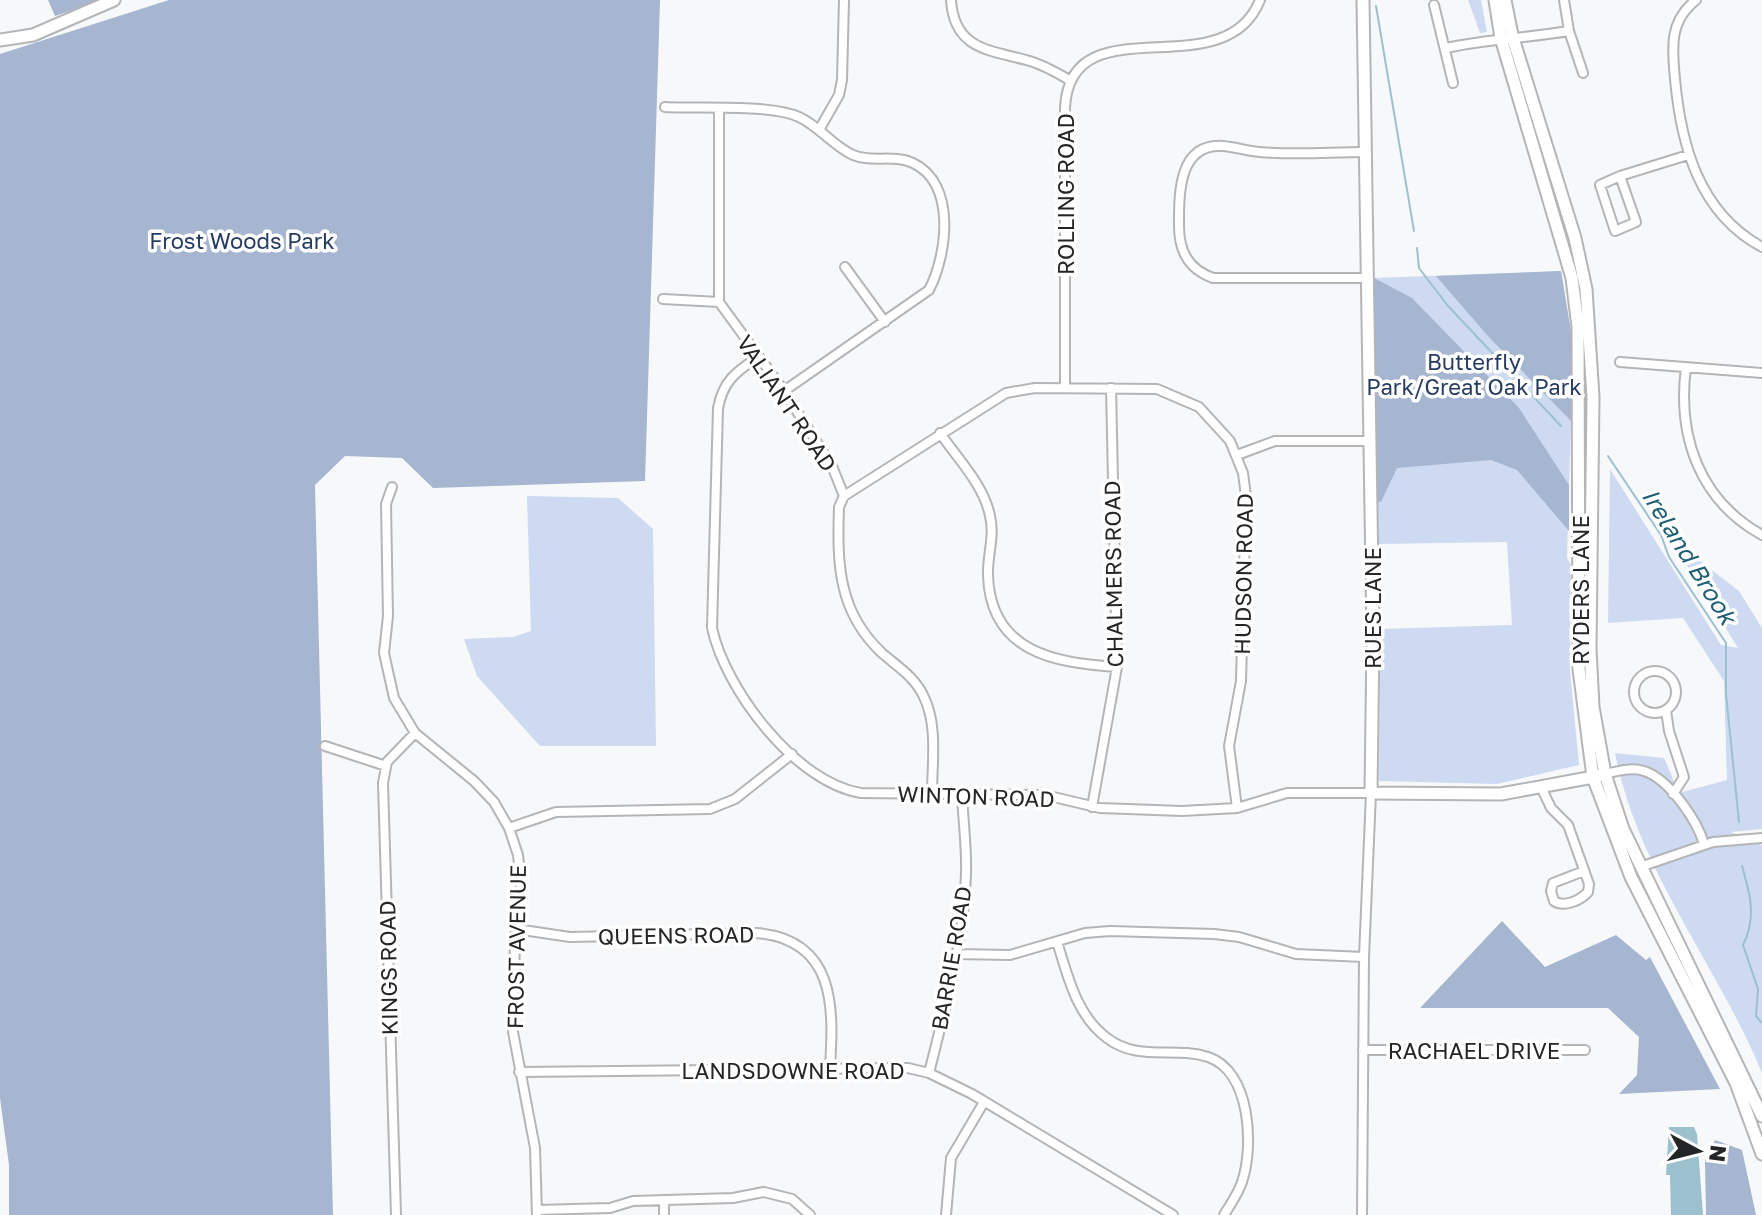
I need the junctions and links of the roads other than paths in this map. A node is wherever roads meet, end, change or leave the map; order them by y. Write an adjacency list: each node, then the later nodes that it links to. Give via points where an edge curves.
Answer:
1 (114, 0): 13 (main road, via 33,35)
2 (844, 0): 20 (street, via 842,80)
3 (951, 0): 16 (street, via 956,22 976,46 1042,65)
4 (1260, 0): 16 (street, ROLLING ROAD, via 1246,22 1225,37 1111,45 1087,59)
5 (1363, 0): 21 (main road, RUES LANE)
6 (1495, 0): 12 (main road, RYDERS LANE)
7 (1505, 0): 12 (main road, RYDERS LANE)
8 (1564, 0): 11 (street)
9 (1696, 0): 22 (street, via 1677,22 1672,46)
10 (1434, 5): 14 (street)
11 (1569, 31): 12 (street); 15 (street)
12 (1506, 37): 14 (street); 49 (main road, RYDERS LANE, via 1572,278 1578,327 1579,669)
13 (0, 40)
14 (1446, 48): 17 (street)
15 (1583, 73)
16 (1071, 81): 34 (street, ROLLING ROAD, via 1065,108)
17 (1453, 83)
18 (665, 107): 19 (street)
19 (719, 110): 20 (street, via 786,113); 28 (street)
20 (819, 130): 29 (street, via 853,155 913,163 930,176 940,195 942,249 935,279 929,290)
21 (1365, 152): 26 (main road, RUES LANE); 26 (street, via 1206,148 1192,157 1182,175 1179,236 1187,260 1213,278)
22 (1688, 155): 23 (street); 24 (street, via 1717,208)
23 (1620, 176): 23 (street, via 1600,185 1615,231 1636,222)
24 (1762, 247)
25 (845, 267): 29 (street)
26 (1367, 278): 38 (main road, RUES LANE)
27 (663, 299): 28 (street)
28 (719, 302): 30 (street, VALIANT ROAD)
29 (885, 322): 36 (street)
30 (757, 358): 36 (street, VALIANT ROAD); 47 (street, WINTON ROAD, via 721,389 711,612 716,643 734,685)
31 (1620, 362): 32 (street)
32 (1686, 367): 33 (street); 42 (street, via 1683,407 1694,459 1720,505)
33 (1762, 373)
34 (1065, 388): 35 (street, HUDSON ROAD); 37 (street, HUDSON ROAD, via 1006,393)
35 (1111, 388): 39 (street, HUDSON ROAD, via 1157,389 1189,401 1216,423); 43 (street, CHALMERS ROAD)
36 (784, 391): 41 (street, VALIANT ROAD, via 832,466)
37 (940, 433): 41 (street, HUDSON ROAD); 43 (street, via 988,506 989,584 1007,628 1027,648 1053,661)
38 (1370, 441): 39 (street, via 1275,441); 51 (main road, RUES LANE)
39 (1237, 455): 56 (street, HUDSON ROAD, via 1246,496 1241,681 1229,746)
40 (392, 487): 45 (street, FROST AVENUE, via 386,504 384,653 394,698)
41 (844, 496): 52 (street, VALIANT ROAD, via 838,523 839,580 865,636 911,677 925,699 932,723)
42 (1761, 532)
43 (1117, 667): 55 (street, CHALMERS ROAD)
44 (1666, 710): 44 (street, via 1676,694 1673,681 1663,672 1644,675 1635,692 1639,705 1651,712); 54 (street, via 1684,777)
45 (415, 733): 48 (street); 57 (street, FROST AVENUE, via 485,791)
46 (325, 746): 48 (street)
47 (792, 754): 52 (street, WINTON ROAD, via 813,775 841,789); 57 (street, via 735,799 710,809 556,812)
48 (386, 766): 76 (street, KINGS ROAD)
49 (1599, 776): 50 (main road, WINTON ROAD); 54 (street, via 1642,770); 60 (main road, RYDERS LANE); 73 (main road, RYDERS LANE, via 1631,877 1736,1083)
50 (1542, 789): 51 (main road, WINTON ROAD, via 1501,794); 61 (street, via 1568,825)
51 (1371, 793): 56 (street, WINTON ROAD, via 1287,793); 65 (street, RUES LANE)
52 (932, 794): 53 (street, WINTON ROAD)
53 (962, 794): 55 (street, WINTON ROAD, via 1045,795); 64 (street, BARRIE ROAD, via 966,873)
54 (1673, 794): 59 (street, via 1695,818)
55 (1092, 807): 56 (street, WINTON ROAD)
56 (1237, 808)
57 (509, 828): 62 (street, FROST AVENUE, via 520,869)
58 (1762, 838): 59 (street)
59 (1704, 844): 60 (street)
60 (1643, 866): 72 (main road, RYDERS LANE)
61 (1584, 871): 61 (street, via 1589,884 1585,896 1565,904 1554,901 1553,883)
62 (516, 929): 68 (street, QUEENS ROAD, via 570,937 757,933 781,938 809,955 827,983 833,1017); 69 (street, FROST AVENUE, via 513,1032)
63 (1057, 942): 64 (street, via 1010,955); 65 (street, via 1110,931 1214,934 1296,954); 81 (street, via 1082,1010 1109,1040 1147,1054 1207,1057 1239,1083 1246,1116 1244,1168)
64 (957, 954): 70 (street, BARRIE ROAD)
65 (1364, 957): 66 (street, RUES LANE)
66 (1363, 1050): 67 (street, RACHAEL DRIVE); 82 (street, RUES LANE)
67 (1585, 1050)
68 (830, 1067): 69 (street, LANDSDOWNE ROAD); 70 (street, LANDSDOWNE ROAD, via 881,1066)
69 (519, 1072): 75 (street, FROST AVENUE, via 535,1148)
70 (929, 1073): 71 (street, LANDSDOWNE ROAD)
71 (984, 1102): 79 (street, via 951,1158); 80 (street, LANDSDOWNE ROAD)
72 (1762, 1116)
73 (1762, 1154)
74 (664, 1200): 75 (street); 77 (street); 78 (street, via 769,1192 792,1199)
75 (537, 1212)
76 (396, 1215)
77 (664, 1215)
78 (810, 1215)
79 (946, 1215)
80 (1173, 1215)
81 (1224, 1215)
82 (1362, 1215)

